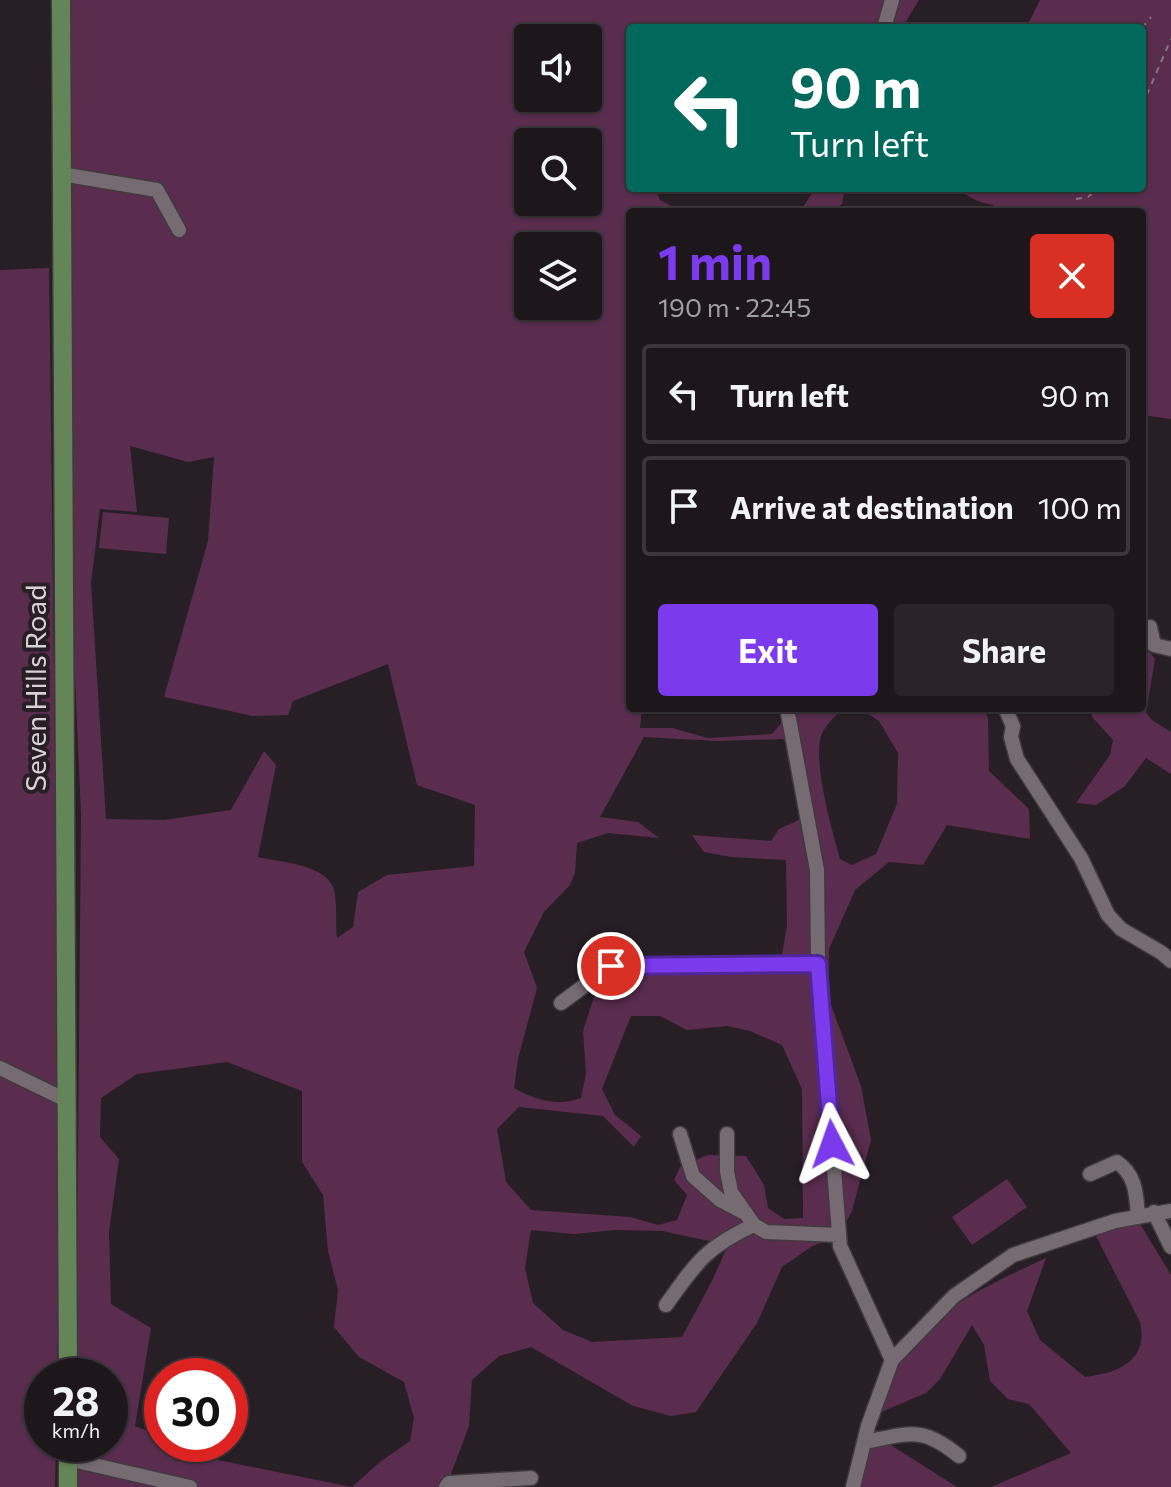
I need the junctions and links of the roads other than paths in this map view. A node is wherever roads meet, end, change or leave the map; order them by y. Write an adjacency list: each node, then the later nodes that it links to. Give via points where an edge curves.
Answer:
1 (61, 0): 4 (main road, Seven Hills Road)
2 (892, 0): 3 (street)
3 (885, 24)
4 (61, 174): 5 (street, via 157,190); 14 (main road, Seven Hills Road)
5 (179, 230)
6 (1150, 627): 7 (street, via 1154,645)
7 (1171, 649)
8 (788, 712): 11 (street, via 817,870)
9 (1007, 712): 10 (street, via 1017,759 1081,858 1115,924)
10 (1171, 961)
11 (818, 964): 12 (street, via 611,966); 22 (street)
12 (561, 1003)
13 (0, 1068): 14 (street)
14 (68, 1101): 25 (main road, Seven Hills Road)
15 (680, 1134): 21 (street, via 693,1176)
16 (727, 1134): 21 (street, via 731,1192)
17 (1090, 1174): 20 (street, via 1117,1162 1126,1168)
18 (1171, 1211): 19 (street)
19 (1154, 1212): 20 (street); 23 (street)
20 (1138, 1215): 26 (street, via 1037,1246 994,1266 940,1309)
21 (750, 1219): 22 (street, via 766,1232); 24 (street, via 697,1262)
22 (839, 1235): 26 (street)
23 (1171, 1247)
24 (666, 1305)
25 (68, 1358)
26 (892, 1360): 27 (street)
27 (864, 1442): 28 (street, via 929,1435); 35 (street)
28 (959, 1456)
29 (68, 1462): 32 (main road)
30 (103, 1462): 33 (street)
31 (531, 1478): 34 (street)
32 (68, 1487)
33 (190, 1487)
34 (446, 1487)
35 (853, 1487)

